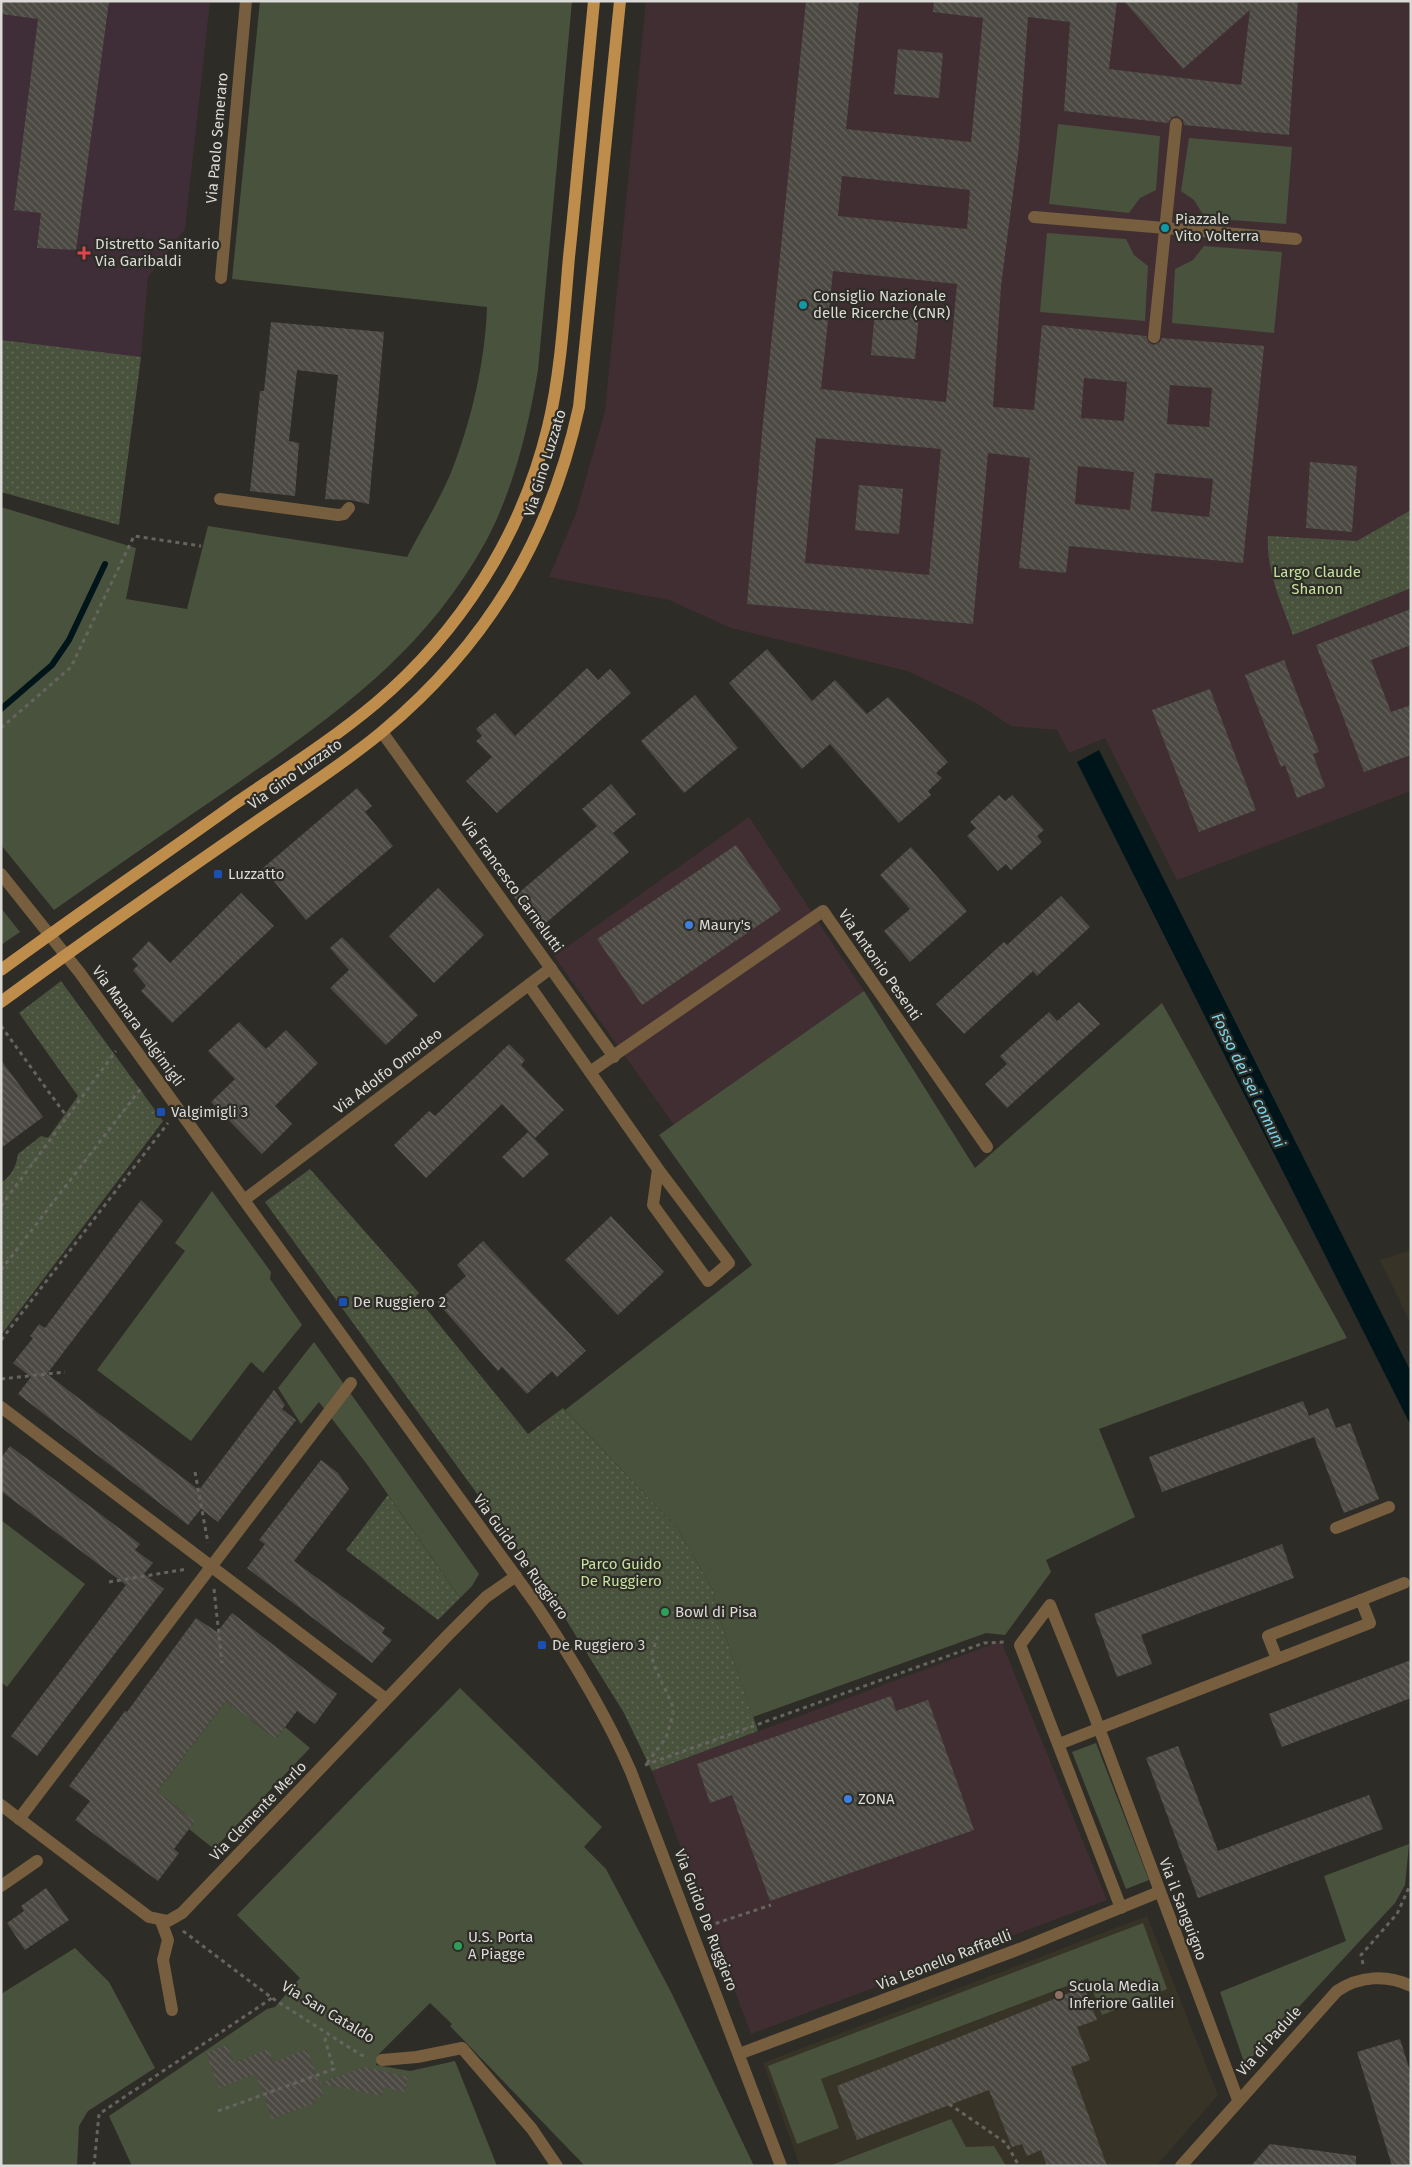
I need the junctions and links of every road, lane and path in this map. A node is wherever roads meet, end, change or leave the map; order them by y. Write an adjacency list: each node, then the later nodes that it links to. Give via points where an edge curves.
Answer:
1 (246, 1): 8 (street, Via Paolo Semeraro)
2 (594, 1): 16 (main road, Via Gino Luzzato, via 556,390 532,481 517,518 488,572 456,620 430,651 374,704)
3 (620, 1): 14 (main road, Via Gino Luzzato, via 582,385 562,471 540,531 496,608 448,671)
4 (1176, 124): 6 (street)
5 (1034, 217): 6 (street)
6 (1165, 228): 7 (street); 9 (street)
7 (1296, 239)
8 (221, 278)
9 (1154, 337)
10 (220, 500): 11 (street, via 338,515 344,514)
11 (348, 508)
12 (201, 546): 13 (path, via 134,536 71,667)
13 (1, 728)
14 (382, 732): 17 (main road, Via Gino Luzzato); 18 (street, Via Francesco Carnelutti)
15 (1, 874): 16 (street, Via Manara Valgimigli)
16 (50, 934): 17 (street, Via Manara Valgimigli); 19 (main road, Via Gino Luzzato)
17 (66, 954): 21 (main road, Via Gino Luzzato); 31 (street, Via Manara Valgimigli)
18 (551, 968): 20 (street, Via Adolfo Omodeo); 24 (street, Via Francesco Carnelutti)
19 (1, 970)
20 (530, 985): 25 (street); 31 (street, Via Adolfo Omodeo)
21 (1, 1002)
22 (1, 1026): 27 (path)
23 (116, 1051): 27 (path)
24 (614, 1057): 25 (street, Via Antonio Pesenti); 29 (street, Via Antonio Pesenti, via 823,911)
25 (590, 1072): 30 (street)
26 (142, 1087): 33 (path)
27 (67, 1117): 32 (path)
28 (168, 1123): 34 (path)
29 (987, 1147)
30 (658, 1169): 30 (street, via 729,1264 708,1281 653,1205)
31 (244, 1200): 43 (street, Via Guido De Ruggiero)
32 (1, 1206)
33 (1, 1270)
34 (1, 1340)
35 (65, 1372): 36 (path)
36 (1, 1379)
37 (351, 1383): 42 (street)
38 (1, 1407): 42 (street)
39 (195, 1472): 42 (path)
40 (1389, 1507): 41 (street)
41 (1336, 1528)
42 (212, 1565): 44 (path); 50 (path); 51 (street); 55 (street)
43 (516, 1576): 51 (street, Via Clemente Merlo, via 486,1597); 69 (street, Via Guido De Ruggiero, via 565,1648 612,1731 662,1850)
44 (109, 1582)
45 (1404, 1583): 46 (street)
46 (1361, 1600): 49 (street, via 1370,1623); 49 (street, via 1268,1636)
47 (658, 1636): 48 (path, via 652,1653 653,1663 672,1704 673,1714 666,1738 645,1765 984,1643 1001,1641)
48 (1020, 1645): 52 (street, Via il Sanguigno, via 1050,1605); 53 (street)
49 (1277, 1659): 52 (street)
50 (222, 1663)
51 (386, 1699): 62 (street, Via Clemente Merlo, via 182,1913)
52 (1098, 1728): 53 (street); 59 (street, Via il Sanguigno)
53 (1059, 1744): 61 (street)
54 (1, 1805): 55 (street)
55 (20, 1819): 62 (street, via 144,1913)
56 (37, 1861): 58 (street)
57 (1411, 1883): 64 (path, via 1397,1914 1361,1955)
58 (1, 1886)
59 (1159, 1892): 61 (street, Via Leonello Raffaelli); 71 (street, Via il Sanguigno)
60 (771, 1904): 63 (path)
61 (1122, 1908): 69 (street, Via Leonello Raffaelli)
62 (164, 1921): 66 (path, Via San Cataldo); 67 (street, via 168,1940 163,1960)
63 (708, 1926)
64 (1366, 1979): 65 (street, Via di Padule, via 1388,1978); 71 (street, Via di Padule, via 1337,1991)
65 (1407, 1984)
66 (272, 1998): 68 (path, Via San Cataldo); 74 (path, via 100,2114)
67 (172, 2010)
68 (328, 2034): 70 (path, Via San Cataldo, via 361,2055); 73 (path, via 325,2040 334,2069)
69 (739, 2054): 76 (street, Via Guido De Ruggiero)
70 (382, 2060): 75 (street, Via San Cataldo, via 462,2048 532,2129)
71 (1238, 2100): 78 (street, Via di Padule)
72 (949, 2104): 77 (path, via 1006,2143)
73 (218, 2111)
74 (94, 2166)
75 (557, 2166)
76 (781, 2166)
77 (1019, 2166)
78 (1181, 2166)

